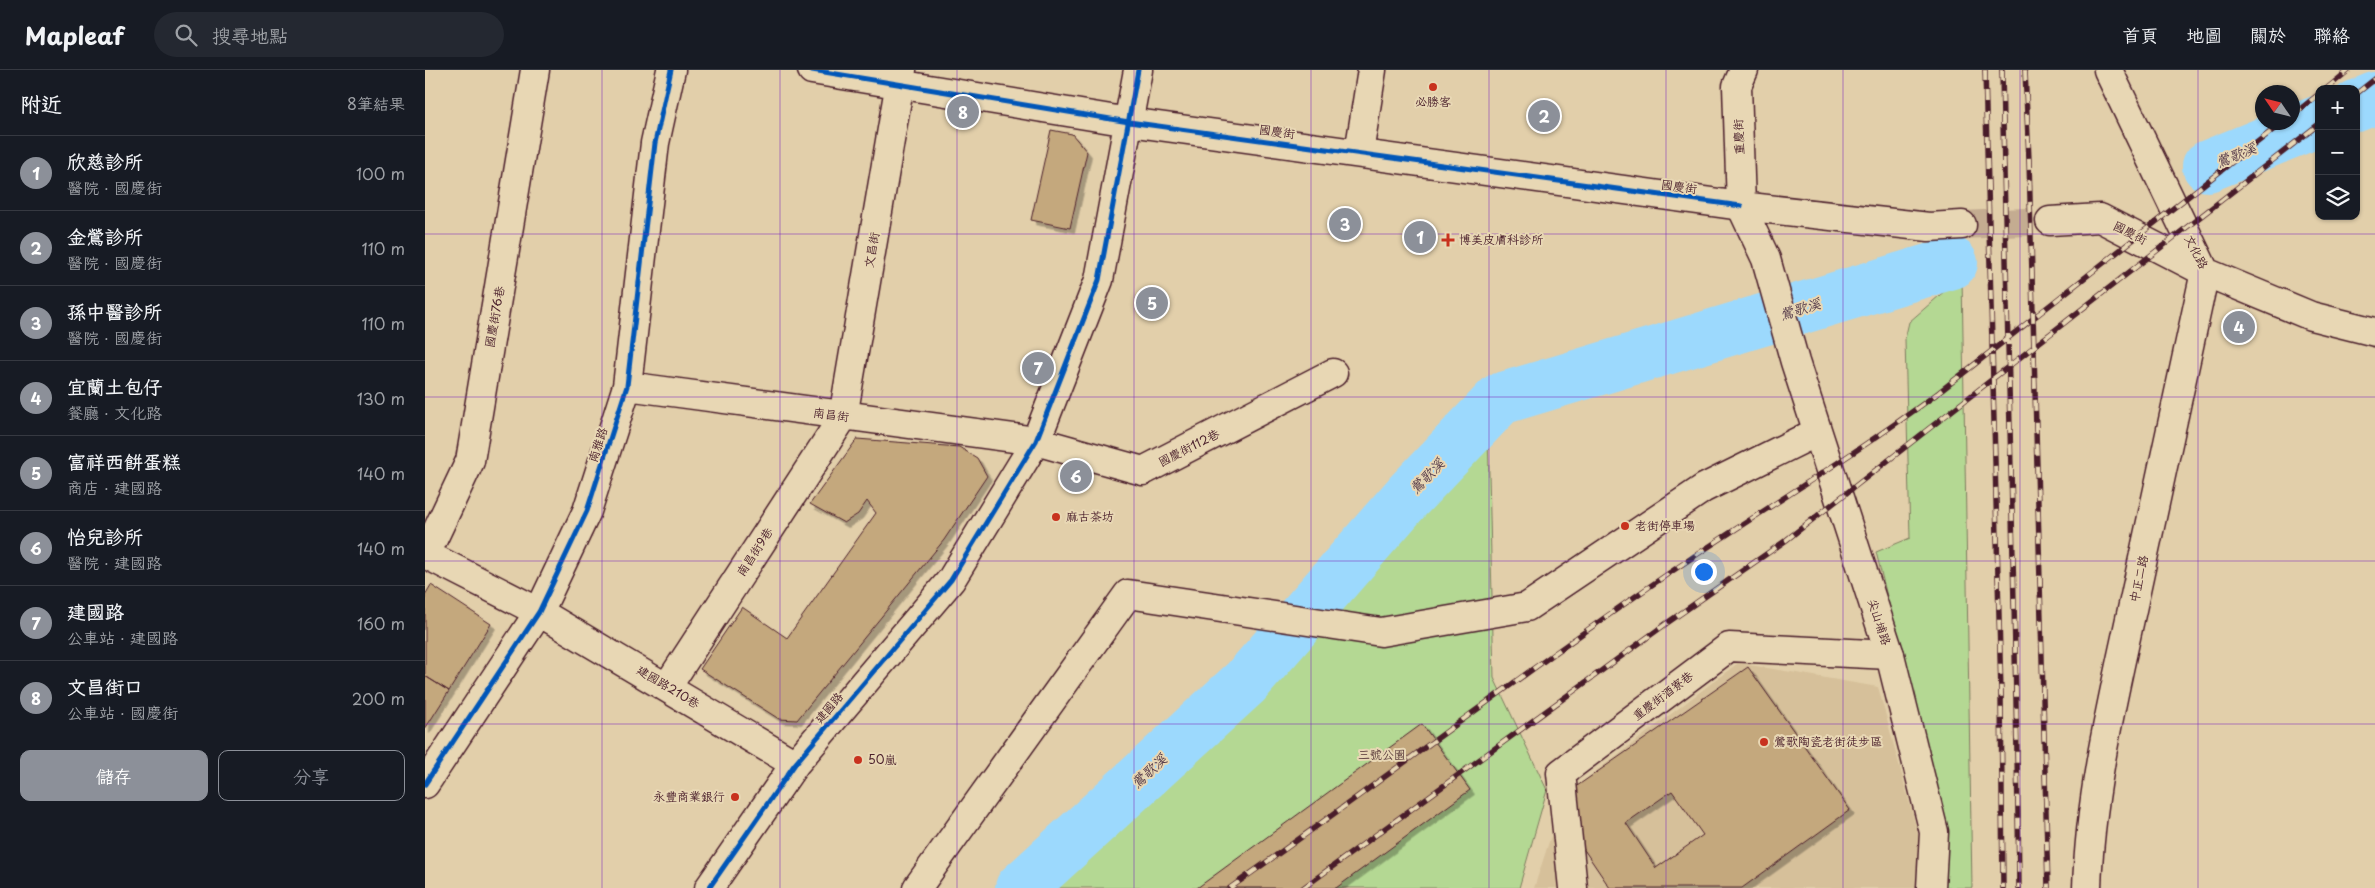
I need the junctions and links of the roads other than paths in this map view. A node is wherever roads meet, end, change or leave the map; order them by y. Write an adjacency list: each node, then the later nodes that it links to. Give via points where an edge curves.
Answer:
1 (535, 70): 21 (street, 國慶街76巷, via 470,461)
2 (671, 70): 17 (street, 南雅路, via 655,143)
3 (812, 70): 8 (street, 國慶街)
4 (1138, 70): 9 (street, 建國路)
5 (1372, 70): 10 (street)
6 (1744, 70): 11 (street, 重慶街, via 1737,86)
7 (2108, 70): 14 (street, 文化路)
8 (901, 77): 9 (street, 國慶街); 18 (street, 文昌街)
9 (1129, 122): 10 (street, 國慶街); 20 (street, 建國路, via 1099,280)
10 (1359, 153): 11 (street, 國慶街)
11 (1741, 206): 13 (street, 國慶街, via 1929,227); 19 (street, 尖山埔路, via 1765,259)
12 (2050, 221): 14 (street, 國慶街, via 2100,218)
13 (1962, 225)
14 (2205, 272): 15 (street, 文化路, via 2311,316); 31 (street, 中正二路, via 2095,792)
15 (2375, 332)
16 (1333, 373): 20 (street, 國慶街112巷, via 1143,471)
17 (627, 386): 18 (street, 南昌街); 22 (street, 南雅路, via 587,511)
18 (843, 417): 20 (street, 南昌街); 24 (street, 南昌街9巷)
19 (1817, 432): 23 (street, 尖山埔路); 28 (street, via 1704,488 1527,607 1381,632 1128,594)
20 (1036, 442): 25 (street, 建國路, via 951,580)
21 (425, 554): 22 (street, 建國路210巷)
22 (539, 612): 24 (street, 建國路210巷); 26 (street, 南雅路)
23 (1890, 654): 29 (street, 重慶街酒寮巷, via 1729,646 1561,773); 30 (street, 尖山埔路, via 1934,832)
24 (667, 687): 25 (street, 建國路210巷)
25 (795, 764): 27 (street, 建國路)
26 (425, 784)
27 (709, 888)
28 (917, 888)
29 (1573, 888)
30 (1931, 888)
31 (2087, 888)

